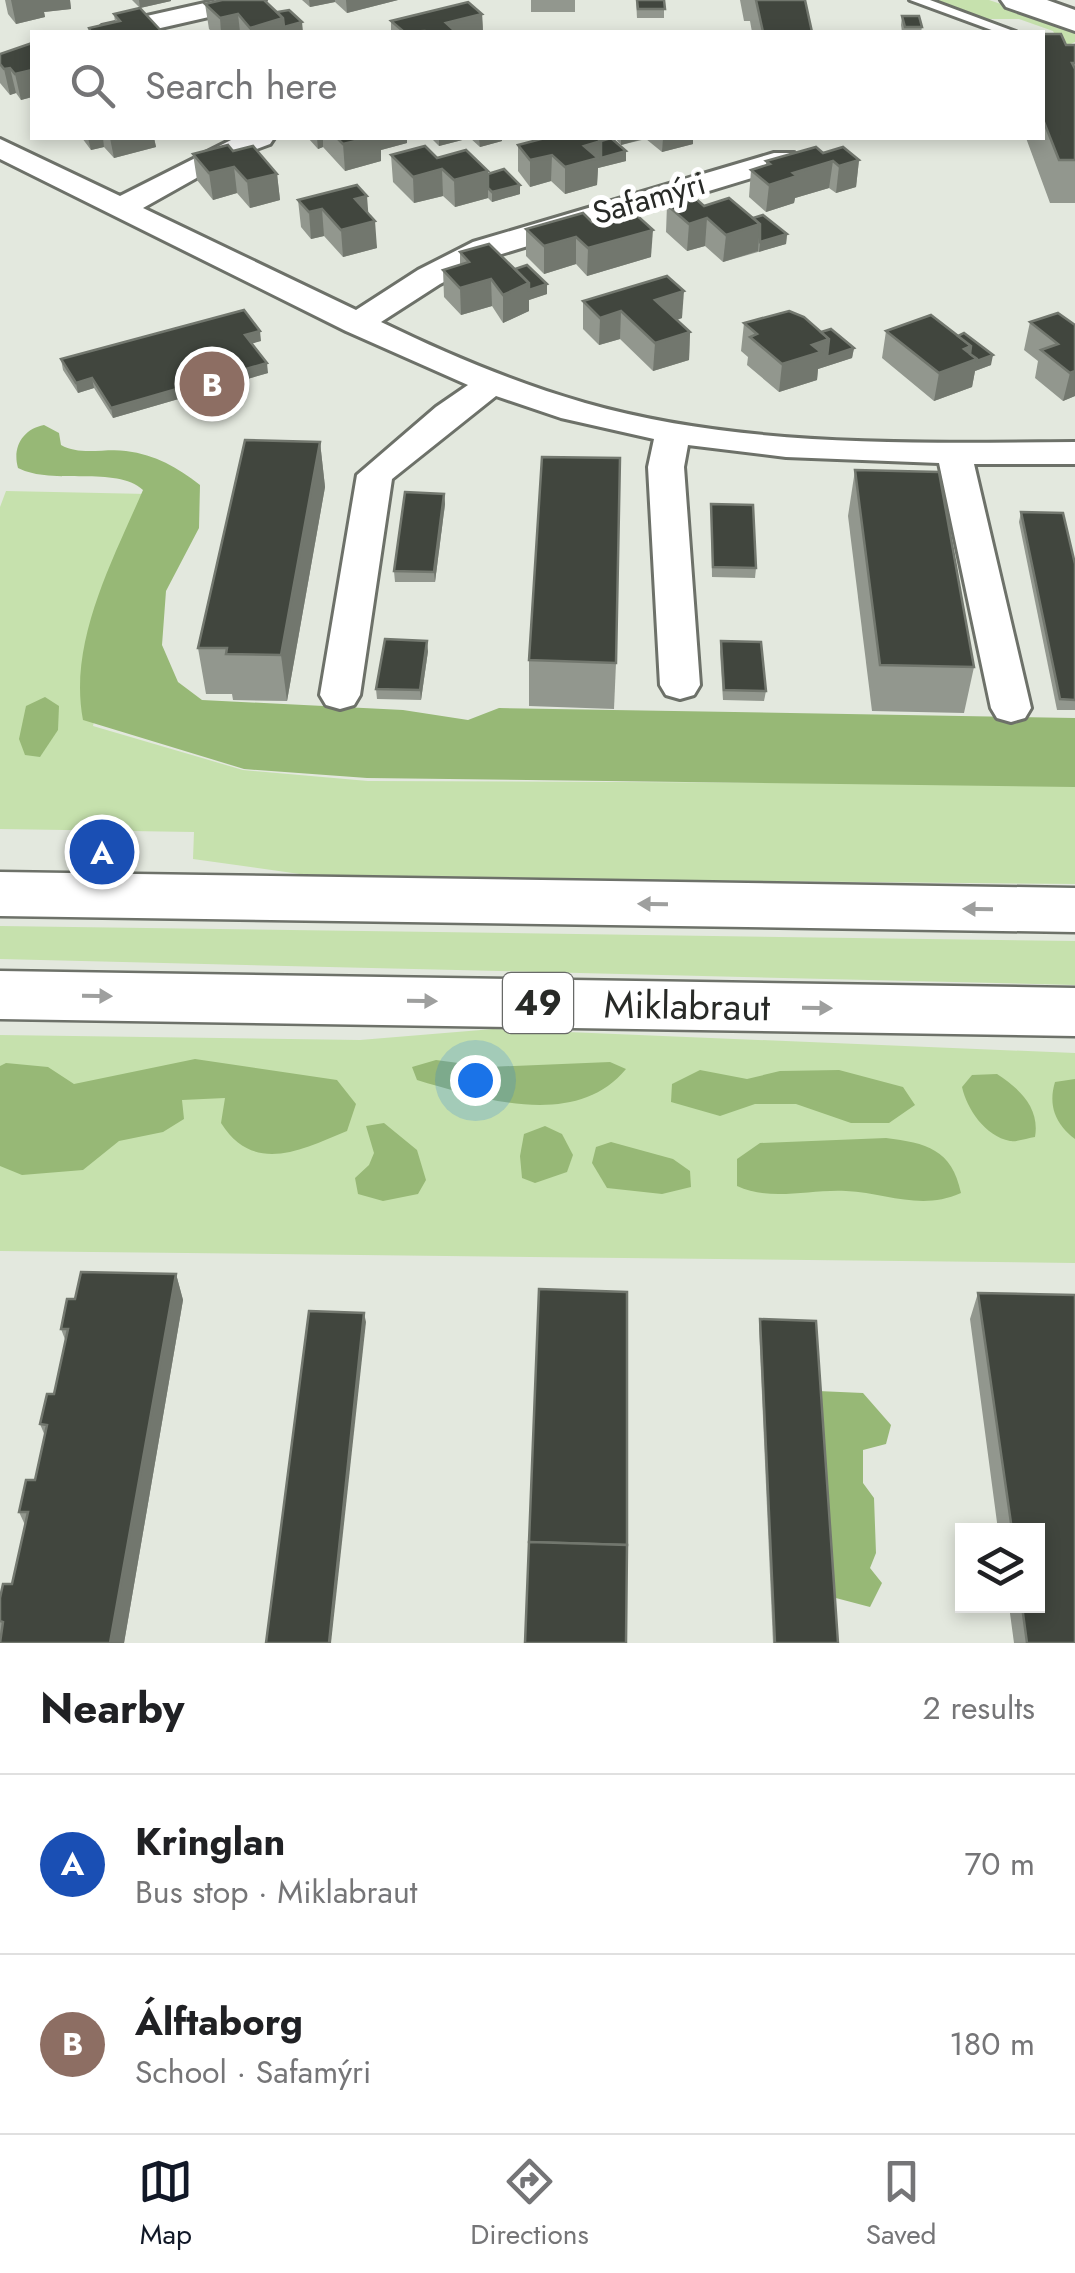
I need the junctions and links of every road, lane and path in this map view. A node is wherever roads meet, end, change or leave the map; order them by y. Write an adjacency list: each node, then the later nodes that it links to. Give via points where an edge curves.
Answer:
1 (252, 0): 6 (street)
2 (917, 0): 7 (lane)
3 (1019, 0): 4 (street); 5 (street)
4 (1075, 6)
5 (1075, 22)
6 (120, 30)
7 (1003, 30)
8 (255, 140): 11 (street)
9 (0, 148): 11 (street)
10 (784, 159): 12 (street, Safamýri, via 484,248)
11 (120, 208): 12 (street)
12 (357, 324): 13 (street)
13 (492, 384): 14 (street); 18 (street, via 375,475)
14 (673, 432): 16 (street, via 785,446); 17 (street, via 666,467)
15 (1075, 453): 16 (street)
16 (954, 454): 19 (street)
17 (680, 685)
18 (340, 694)
19 (1011, 708)
20 (0, 864): 22 (highway, via 131,868)
21 (0, 894): 22 (highway)
22 (284, 898): 23 (highway, one-way to 22)
23 (1075, 910)
24 (0, 994): 25 (highway, Miklabraut / 49, one-way to 25)
25 (1075, 1012)

